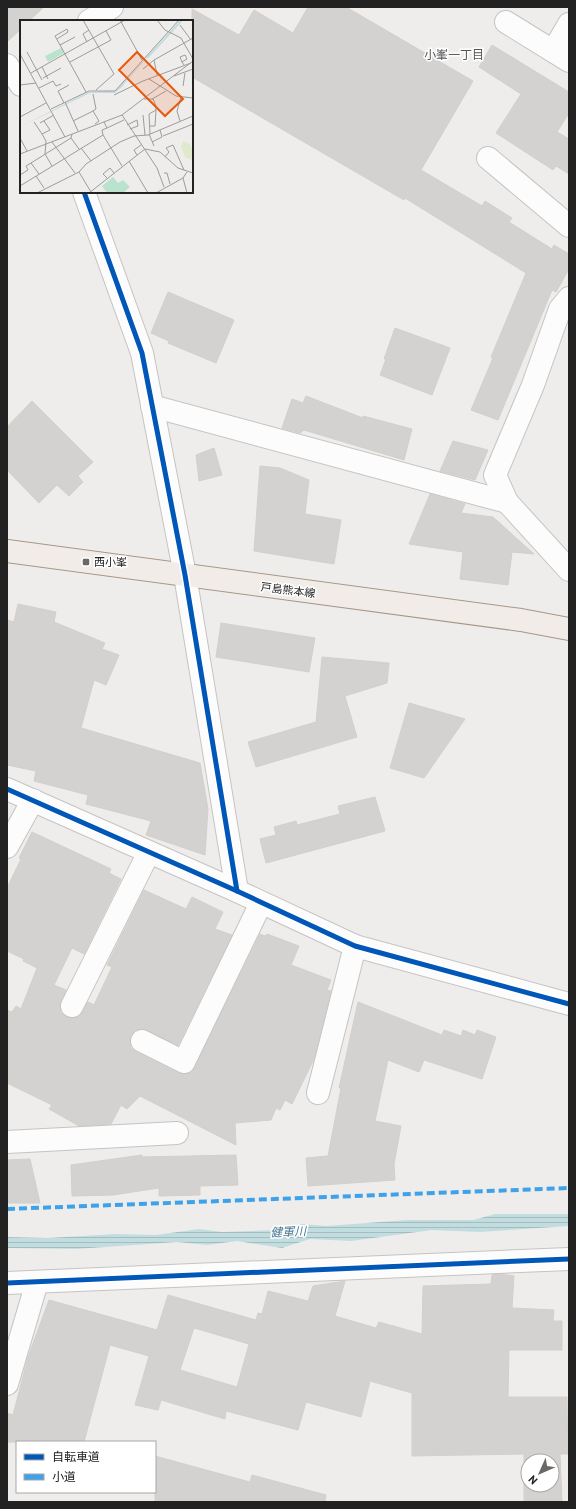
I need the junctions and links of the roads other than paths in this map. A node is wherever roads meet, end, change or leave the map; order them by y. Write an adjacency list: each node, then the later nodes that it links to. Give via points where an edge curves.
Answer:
1 (112, 7): 2 (street)
2 (91, 20)
3 (506, 22): 5 (street)
4 (569, 24): 5 (street)
5 (561, 56)
6 (488, 158): 8 (street)
7 (84, 193): 10 (street, via 142,353)
8 (569, 226)
9 (569, 298): 11 (street, via 560,309 533,385 495,475)
10 (152, 406): 11 (street); 14 (street)
11 (506, 502): 13 (street)
12 (7, 551): 14 (main road, 戸島熊本線)
13 (569, 570)
14 (185, 575): 15 (main road, 戸島熊本線, via 521,620); 20 (street)
15 (569, 629)
16 (7, 789): 17 (street)
17 (33, 800): 18 (street); 19 (street)
18 (7, 847)
19 (149, 852): 20 (street); 24 (street)
20 (237, 891): 21 (street)
21 (261, 903): 22 (street); 25 (street, via 184,1062)
22 (355, 946): 23 (street); 26 (street)
23 (569, 1004)
24 (72, 1006)
25 (142, 1041)
26 (318, 1093)
27 (177, 1133): 28 (street)
28 (7, 1142)
29 (569, 1259): 30 (street)
30 (37, 1282): 31 (street); 32 (street)
31 (7, 1283)
32 (7, 1384)

